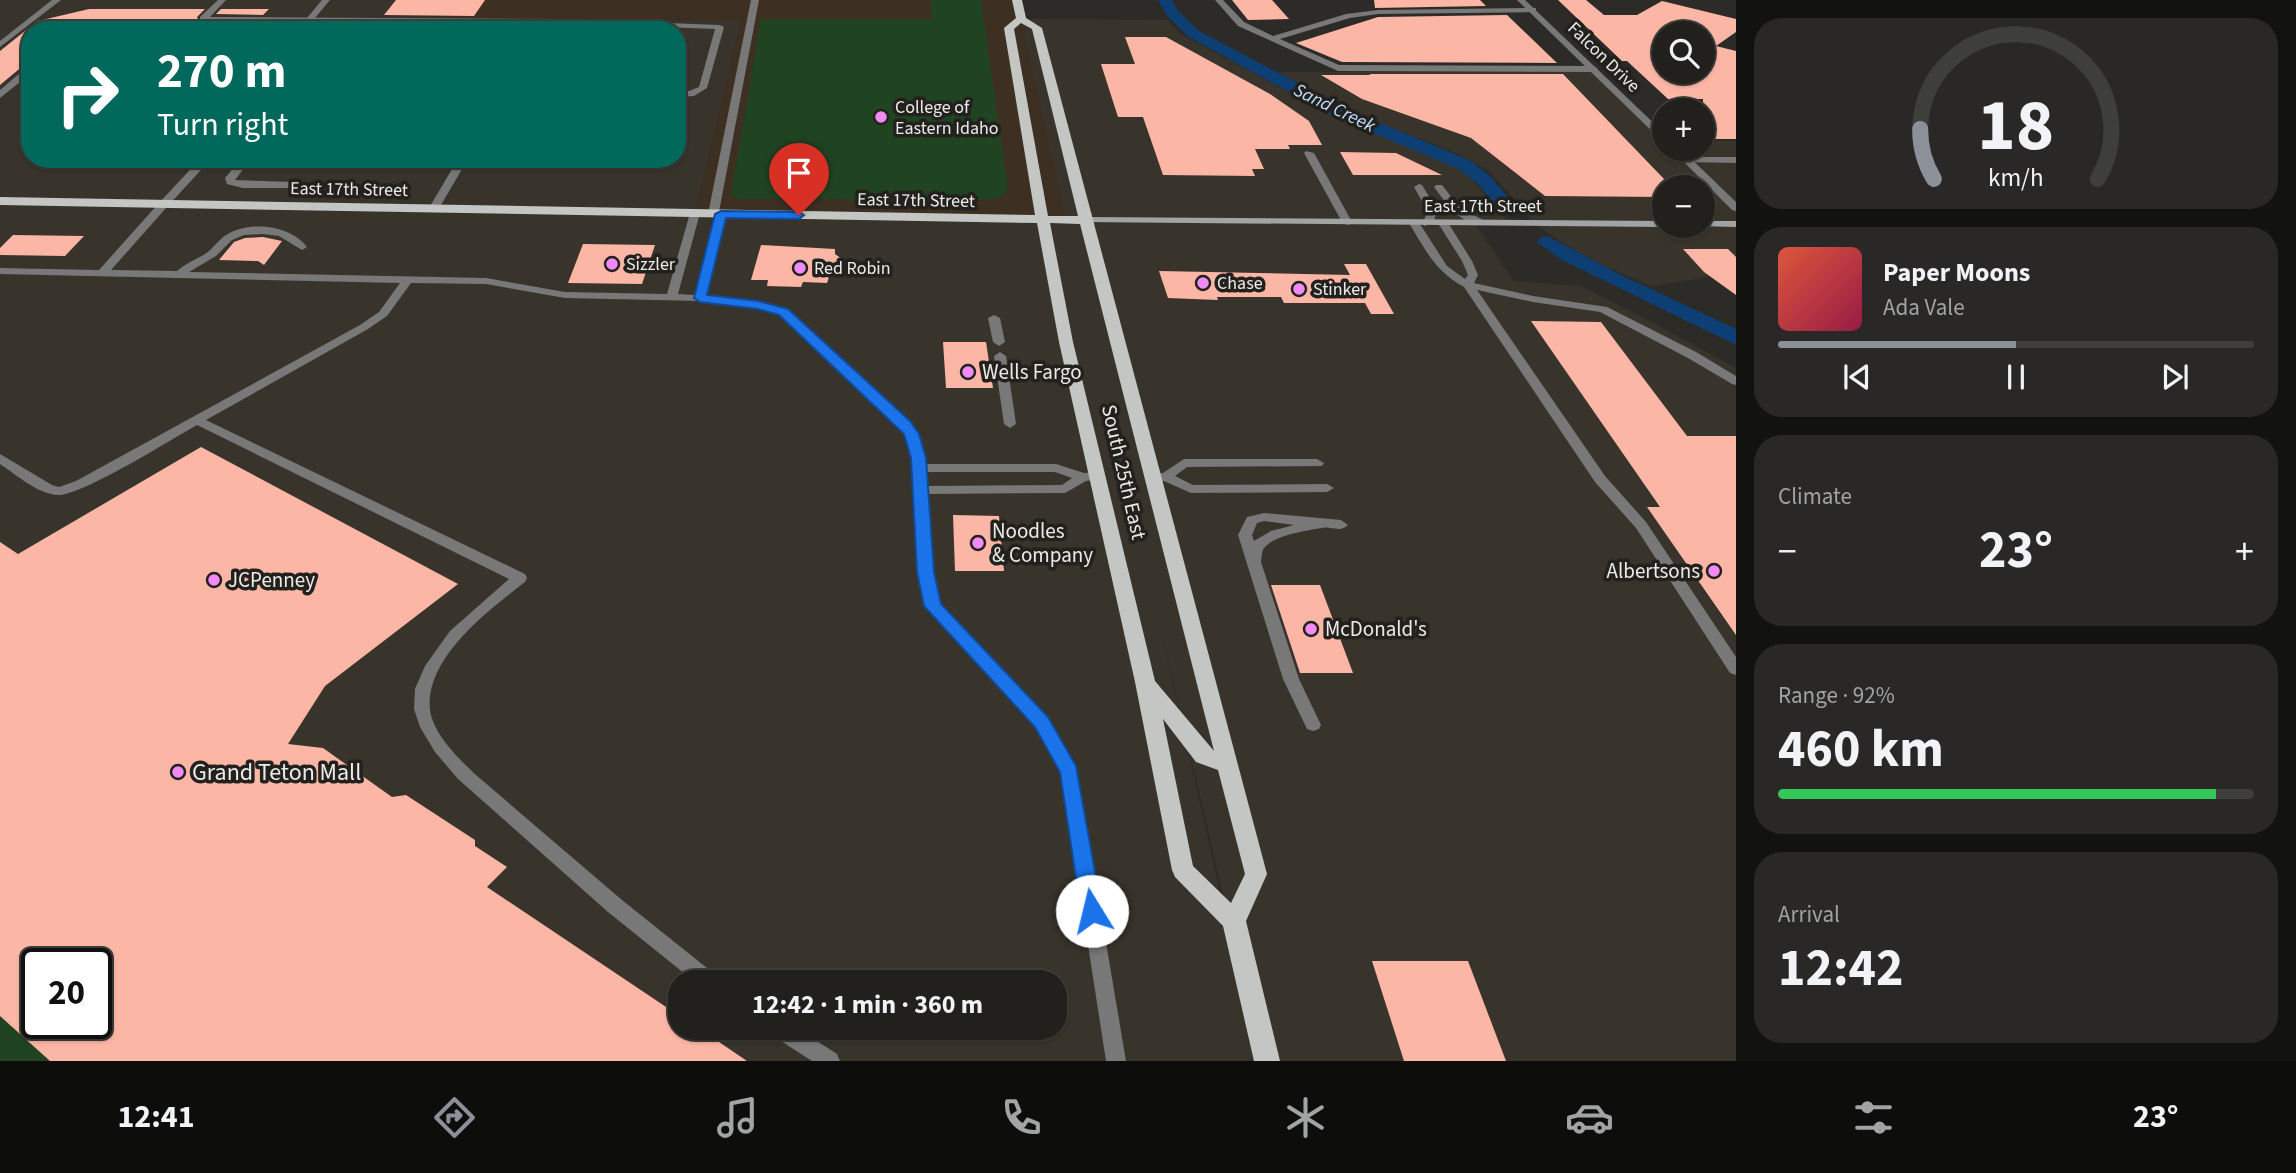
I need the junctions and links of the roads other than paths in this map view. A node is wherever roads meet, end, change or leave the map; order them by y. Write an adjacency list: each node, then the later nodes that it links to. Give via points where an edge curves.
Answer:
1 (57, 0): 11 (street)
2 (222, 0): 9 (street, via 203,19)
3 (326, 0): 9 (street)
4 (755, 0): 37 (street)
5 (1017, 0): 10 (main road, South 25th East)
6 (1219, 0): 15 (street, via 1241,24)
7 (1521, 0): 8 (street, Falcon Drive)
8 (1533, 10): 15 (street, via 1378,12); 17 (street, Falcon Drive)
9 (310, 19): 12 (street)
10 (1021, 19): 38 (main road, South 25th East, via 1009,28); 39 (main road, South 25th East, via 1037,28)
11 (30, 21)
12 (478, 21)
13 (686, 25): 19 (street, via 720,27 703,88)
14 (21, 28): 16 (street)
15 (1271, 39): 17 (street, via 1338,68)
16 (0, 45)
17 (1594, 69): 21 (street, Falcon Drive)
18 (21, 77): 20 (street)
19 (686, 94)
20 (0, 95)
21 (1652, 126)
22 (1309, 153): 40 (street)
23 (1715, 160): 24 (street)
24 (1736, 160)
25 (1688, 161): 35 (street)
26 (198, 168): 33 (street)
27 (238, 168): 29 (street, via 230,182)
28 (458, 168): 34 (street)
29 (294, 185)
30 (1419, 187): 41 (street, via 1432,210 1430,219)
31 (1439, 187): 43 (street, via 1455,209)
32 (0, 201): 33 (main road, East 17th Street)
33 (163, 205): 34 (main road, East 17th Street); 49 (street)
34 (434, 208): 36 (main road, East 17th Street)
35 (1736, 208)
36 (695, 213): 37 (main road, East 17th Street); 53 (street)
37 (717, 214): 38 (main road, East 17th Street); 54 (street)
38 (1043, 220): 39 (main road, East 17th Street); 64 (main road, South 25th East)
39 (1085, 220): 40 (main road, East 17th Street); 65 (main road, South 25th East)
40 (1347, 222): 41 (main road, East 17th Street)
41 (1419, 223): 42 (main road, East 17th Street); 52 (street, via 1443,268)
42 (1443, 223): 43 (main road, East 17th Street); 52 (street, via 1473,275)
43 (1481, 223): 44 (main road, East 17th Street)
44 (1652, 224)
45 (1715, 224): 46 (main road)
46 (1736, 224)
47 (302, 247): 50 (street, via 290,235 235,234 214,253 190,263)
48 (0, 271): 49 (street)
49 (103, 272): 50 (street)
50 (180, 275): 51 (street)
51 (408, 279): 53 (street, via 505,282 565,295); 59 (street, via 383,314 364,327)
52 (1468, 285): 58 (street, via 1603,309); 69 (street, via 1600,479 1647,535)
53 (671, 298): 54 (street)
54 (700, 298): 63 (street, via 758,305 796,320 905,424 912,434)
55 (994, 318): 56 (street)
56 (999, 342)
57 (1000, 356): 60 (street)
58 (1736, 381)
59 (197, 420): 61 (street, via 60,491 48,489); 74 (street, via 520,578 468,619 438,659 423,692 422,710 429,728 470,780)
60 (1010, 424)
61 (0, 458)
62 (1317, 463): 65 (street, via 1184,463)
63 (918, 468): 64 (street, via 1056,468); 67 (street)
64 (1091, 477): 67 (street, via 1065,489); 70 (main road, South 25th East)
65 (1159, 477): 66 (street, via 1191,489); 72 (main road, South 25th East)
66 (1327, 488)
67 (920, 490): 77 (street, via 925,572 933,606 1041,722 1069,772)
68 (1257, 573): 68 (street, via 1245,535 1252,520 1290,517 1341,524 1269,537 1257,544 1254,552); 71 (street, via 1291,679)
69 (1736, 669)
70 (1145, 682): 72 (main road, via 1203,755); 73 (main road, South 25th East, via 1183,870)
71 (1313, 725)
72 (1228, 765): 73 (main road, South 25th East, via 1256,874)
73 (1234, 921): 78 (main road)
74 (695, 970)
75 (797, 1040): 76 (street)
76 (830, 1061)
77 (1116, 1061)
78 (1267, 1061)

